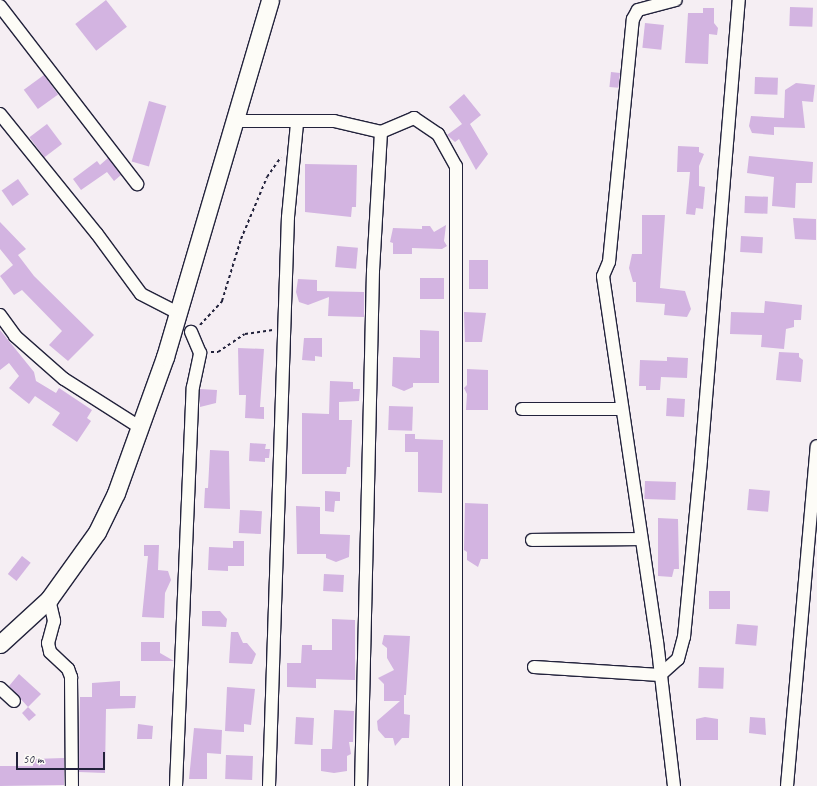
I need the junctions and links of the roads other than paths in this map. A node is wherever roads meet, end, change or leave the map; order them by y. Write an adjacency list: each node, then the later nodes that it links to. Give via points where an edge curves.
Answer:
1 (270, 0): 6 (main road)
2 (676, 0): 14 (street, via 638,10 633,19 610,262 603,276)
3 (739, 0): 23 (street, via 684,637 678,659)
4 (0, 6): 9 (street)
5 (0, 114): 10 (street, via 97,234 141,294)
6 (235, 121): 7 (street); 10 (main road)
7 (297, 123): 8 (street, via 334,122); 28 (street, via 288,217)
8 (381, 132): 29 (street, via 373,271); 30 (street, via 414,118 438,134 456,166)
9 (137, 184)
10 (178, 313): 15 (main road)
11 (0, 314): 15 (street, via 15,336 64,379)
12 (191, 332): 27 (street, via 200,353 193,387)
13 (522, 409): 14 (street)
14 (621, 409): 18 (street)
15 (140, 428): 20 (main road, via 116,493 97,532)
16 (817, 446): 17 (street)
17 (816, 470): 32 (street)
18 (641, 539): 19 (street); 23 (street)
19 (532, 540)
20 (49, 599): 21 (main road); 26 (street, via 54,621 48,643 50,652 68,669 71,683)
21 (0, 644)
22 (534, 667): 23 (street)
23 (660, 675): 31 (street)
24 (0, 688): 25 (street)
25 (14, 701)
26 (72, 786)
27 (176, 786)
28 (269, 786)
29 (361, 786)
30 (456, 786)
31 (674, 786)
32 (787, 786)

